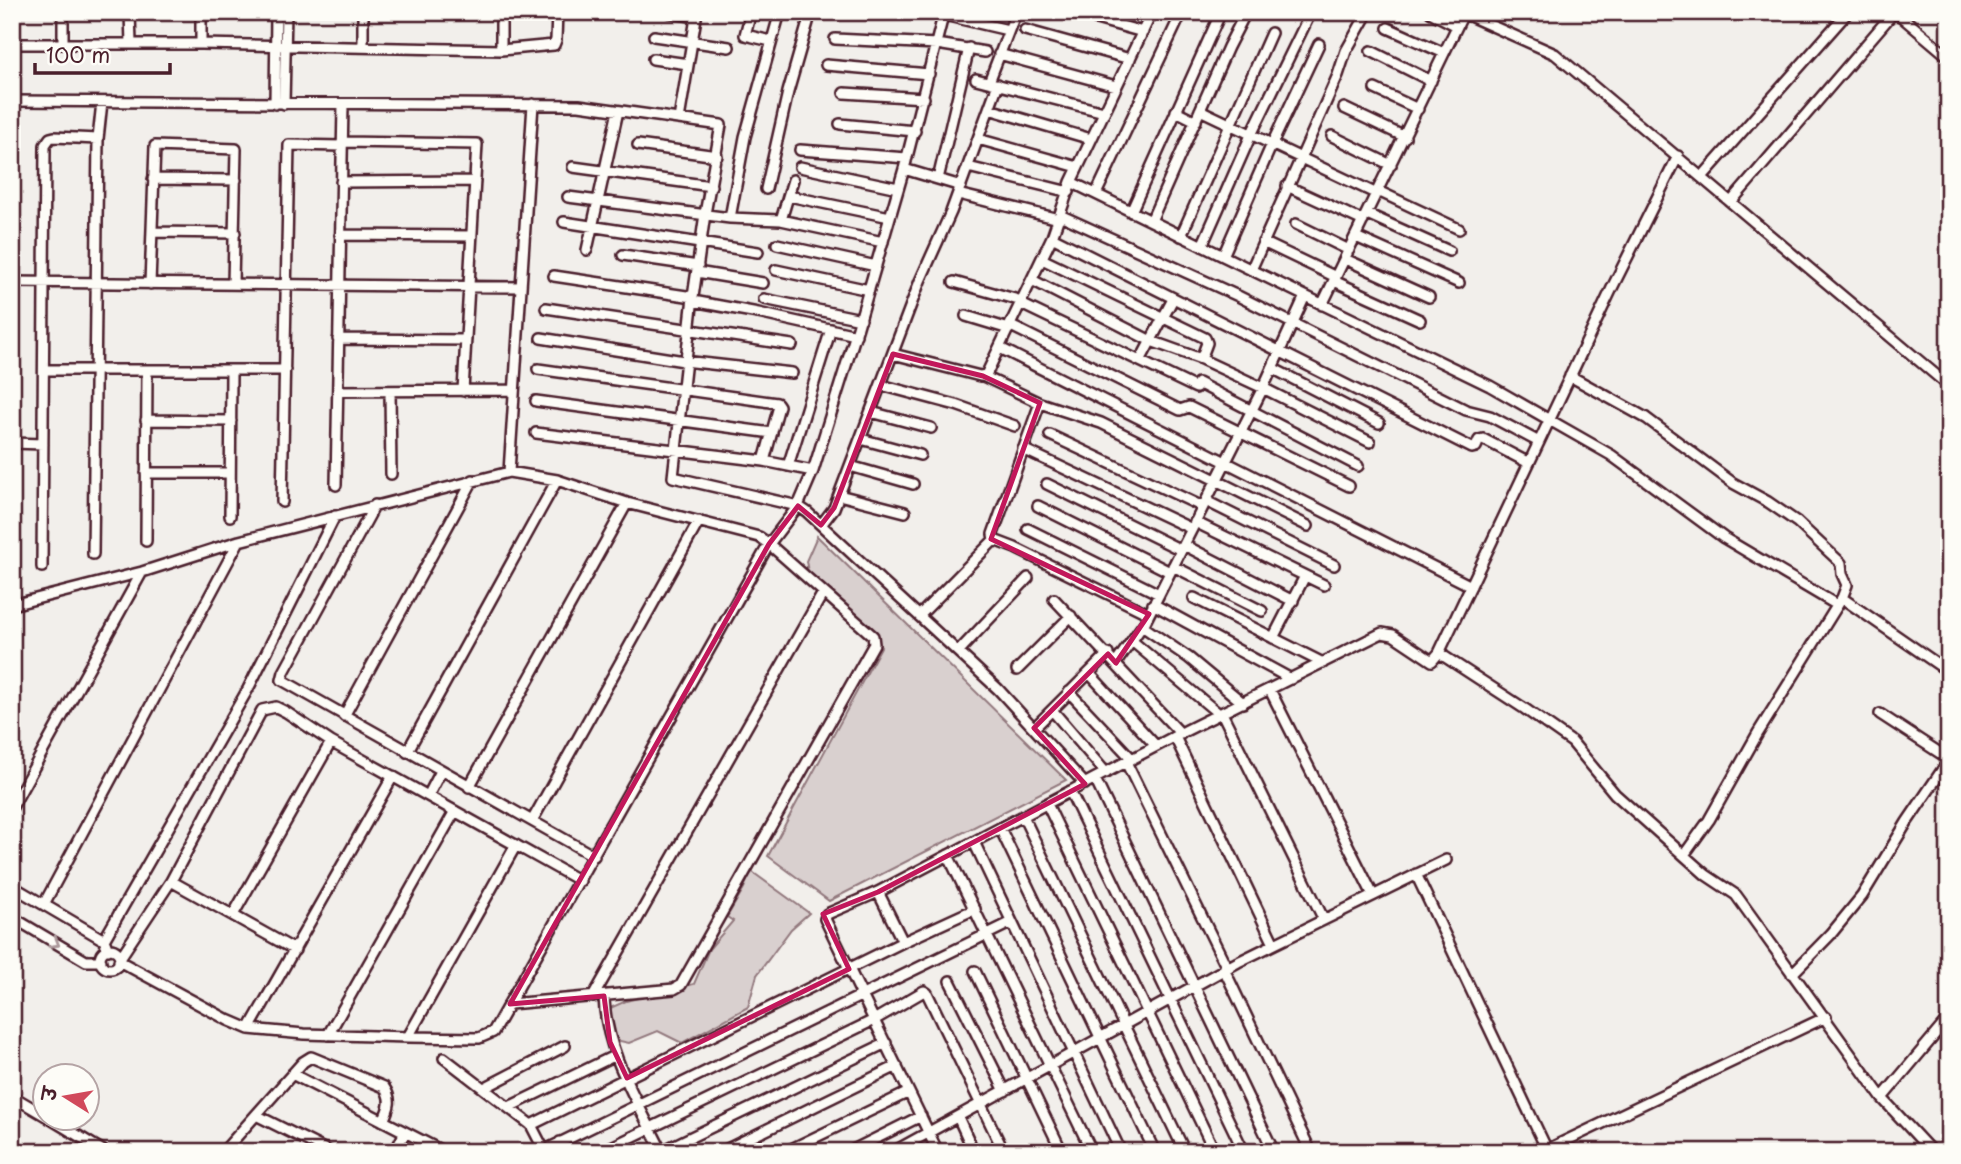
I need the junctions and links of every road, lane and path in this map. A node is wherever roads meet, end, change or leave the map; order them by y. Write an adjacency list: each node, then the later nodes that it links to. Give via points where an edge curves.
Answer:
1 (63, 12): 39 (street)
2 (130, 12): 40 (street)
3 (201, 12): 41 (street)
4 (276, 12): 44 (street)
5 (286, 12): 44 (street)
6 (363, 12): 45 (street)
7 (501, 12): 48 (street)
8 (557, 12): 48 (street, via 554,45)
9 (669, 12): 27 (street)
10 (751, 12): 37 (street, via 745,35)
11 (780, 12): 37 (street)
12 (811, 12): 115 (street)
13 (900, 12): 26 (street)
14 (1016, 12): 30 (street)
15 (1071, 12): 32 (street)
16 (1152, 12): 32 (street)
17 (1182, 12): 118 (street)
18 (1221, 12): 76 (street)
19 (1246, 12): 74 (street)
20 (1311, 12): 83 (street)
21 (1367, 12): 96 (street)
22 (1430, 12): 28 (street)
23 (1848, 12): 104 (street)
24 (1895, 12): 53 (street); 122 (street)
25 (1464, 13): 28 (street); 94 (street, via 1555,54)
26 (944, 14): 30 (street); 42 (street)
27 (697, 15): 36 (street)
28 (1457, 26): 51 (street)
29 (1388, 27): 51 (street)
30 (1008, 30): 52 (street)
31 (1025, 30): 55 (street)
32 (1143, 32): 55 (street)
33 (1271, 33): 81 (street)
34 (654, 36): 36 (street)
35 (835, 39): 42 (street)
36 (692, 40): 46 (street); 56 (street)
37 (771, 41): 127 (street)
38 (12, 44): 39 (street)
39 (63, 44): 40 (street)
40 (131, 44): 41 (street)
41 (201, 44): 44 (street)
42 (937, 44): 47 (street); 58 (street)
43 (1319, 44): 90 (street)
44 (280, 46): 45 (street); 68 (street)
45 (363, 47): 48 (street)
46 (729, 47)
47 (969, 48): 50 (street); 106 (street)
48 (501, 50)
49 (1371, 51): 60 (street)
50 (985, 52)
51 (1444, 53): 60 (street)
52 (999, 54): 61 (street); 62 (street)
53 (1949, 57)
54 (653, 59): 56 (street)
55 (1130, 59): 62 (street)
56 (688, 64): 78 (street)
57 (826, 65): 58 (street)
58 (929, 74): 65 (street)
59 (976, 79): 61 (street)
60 (1431, 81): 73 (street)
61 (994, 83): 72 (street); 77 (street)
62 (1116, 86): 77 (street)
63 (1375, 89): 73 (street)
64 (844, 93): 65 (street)
65 (923, 98): 82 (street)
66 (12, 101): 67 (street)
67 (102, 102): 68 (street); 86 (street)
68 (280, 104): 70 (street)
69 (533, 104): 70 (street); 75 (street); 172 (street)
70 (343, 105): 89 (street)
71 (1344, 108): 85 (street)
72 (989, 109): 87 (street); 88 (street)
73 (1418, 109): 85 (street)
74 (1200, 110): 79 (street); 81 (street)
75 (618, 111): 78 (street); 103 (street)
76 (1177, 111): 79 (street); 123 (street)
77 (1104, 112): 88 (street)
78 (679, 119): 93 (street, via 721,125)
79 (1196, 121): 130 (street)
80 (839, 124): 82 (street)
81 (1230, 124): 83 (street); 139 (street)
82 (915, 131): 95 (street)
83 (1251, 135): 90 (street); 146 (street)
84 (1332, 136): 97 (street)
85 (1405, 137): 97 (street)
86 (98, 139): 163 (street, via 54,137 45,145); 164 (street)
87 (978, 139): 100 (street); 101 (street)
88 (1091, 139): 101 (street)
89 (342, 144): 109 (street, via 477,144); 110 (street); 169 (street, via 289,144)
90 (1272, 144): 96 (street); 152 (street)
91 (638, 145): 93 (street)
92 (800, 150): 95 (street)
93 (717, 156): 111 (street)
94 (1678, 156): 104 (street); 211 (street)
95 (907, 158): 102 (street)
96 (1300, 158): 112 (street); 117 (street)
97 (1391, 165): 117 (street)
98 (573, 167): 103 (street)
99 (800, 167): 114 (street)
100 (968, 167): 113 (street); 116 (street)
101 (1078, 167): 113 (street)
102 (904, 169): 106 (street); 114 (street)
103 (605, 171): 111 (street); 121 (street)
104 (1702, 177): 122 (street)
105 (153, 179): 107 (street); 107 (street, via 155,146 234,147); 135 (street)
106 (937, 179): 116 (street)
107 (236, 180): 136 (street)
108 (793, 180): 119 (street)
109 (475, 181): 110 (street); 138 (street)
110 (341, 182): 137 (street)
111 (711, 186): 124 (street)
112 (1287, 186): 128 (street); 144 (street)
113 (1070, 187): 118 (street); 126 (street)
114 (898, 188): 125 (street)
115 (766, 189)
116 (959, 190): 126 (street); 198 (street)
117 (1377, 193): 128 (street); 134 (street)
118 (1096, 194): 123 (street)
119 (789, 196): 125 (street); 129 (street)
120 (568, 197): 121 (street)
121 (598, 201): 124 (street); 133 (street)
122 (1731, 201): 213 (street)
123 (1131, 212): 130 (street)
124 (705, 214): 127 (street); 142 (street)
125 (890, 217): 143 (street)
126 (1060, 217): 140 (street); 186 (street)
127 (730, 218): 129 (street)
128 (1365, 218): 141 (street); 148 (street)
129 (781, 220): 143 (street)
130 (1152, 221): 139 (street)
131 (564, 222): 133 (street)
132 (1296, 224): 151 (street)
133 (593, 226): 142 (street); 147 (street)
134 (1460, 229)
135 (152, 232): 136 (street); 167 (street)
136 (234, 233): 168 (street)
137 (341, 235): 138 (street); 170 (street)
138 (472, 236): 171 (street)
139 (1181, 236): 146 (street)
140 (1052, 237): 153 (street); 178 (street)
141 (1356, 237): 151 (street); 166 (street)
142 (701, 242): 149 (street); 155 (street)
143 (883, 242): 154 (street)
144 (1263, 242): 157 (street); 159 (street)
145 (777, 244): 154 (street)
146 (1202, 246): 152 (street)
147 (587, 250)
148 (1449, 251)
149 (758, 252)
150 (623, 255): 155 (street)
151 (1347, 255): 159 (street); 175 (street)
152 (1223, 256): 157 (street)
153 (1042, 259): 160 (street); 183 (street)
154 (876, 266): 173 (street)
155 (697, 269): 165 (street); 176 (street)
156 (776, 270): 173 (street)
157 (1251, 270): 174 (street)
158 (554, 276): 176 (street)
159 (1335, 279): 180 (street); 185 (street)
160 (1032, 280): 179 (street); 194 (street)
161 (12, 282): 163 (street)
162 (954, 282): 179 (street)
163 (44, 283): 164 (street); 204 (street)
164 (98, 283): 167 (street); 205 (street)
165 (763, 283)
166 (1459, 283)
167 (150, 284): 168 (street)
168 (233, 284): 169 (street)
169 (286, 285): 170 (street); 208 (street)
170 (340, 285): 171 (street); 192 (street)
171 (469, 287): 172 (street); 193 (street)
172 (520, 288): 215 (street)
173 (869, 290): 184 (street)
174 (1306, 296): 180 (street); 186 (street)
175 (1429, 297)
176 (693, 299): 188 (street); 189 (street)
177 (764, 299): 184 (street)
178 (1173, 299): 183 (street); 197 (street)
179 (1021, 302): 187 (street); 201 (street)
180 (1322, 304): 227 (street, via 1490,386)
181 (546, 308): 188 (street)
182 (967, 316): 187 (street)
183 (1163, 318): 194 (street); 199 (street, via 1206,340)
184 (861, 319): 190 (street)
185 (1420, 320)
186 (1293, 322): 197 (street); 237 (street, via 1465,410 1490,416)
187 (1010, 327): 196 (street); 231 (street, via 1180,410 1189,407)
188 (689, 329): 195 (street); 200 (street)
189 (831, 329): 190 (street); 246 (street)
190 (856, 335): 249 (street)
191 (541, 338): 200 (street)
192 (338, 339): 193 (street); 217 (street)
193 (466, 340): 219 (street)
194 (1151, 341): 199 (street); 201 (street)
195 (792, 345)
196 (1000, 348): 210 (street); 244 (street)
197 (1279, 353): 202 (street); 245 (street, via 1472,448 1482,439)
198 (893, 354): 210 (street); 212 (street)
199 (1201, 359): 214 (street)
200 (684, 361): 209 (street); 216 (street)
201 (1140, 361): 222 (street, via 1196,388 1198,383)
202 (1272, 368): 214 (street); 228 (street)
203 (538, 369): 216 (street)
204 (44, 370): 205 (street); 239 (street)
205 (96, 370): 206 (street); 281 (street)
206 (146, 370): 207 (street); 224 (street)
207 (231, 370): 208 (street); 225 (street)
208 (285, 370): 262 (street)
209 (792, 373)
210 (983, 376): 221 (street)
211 (1570, 376): 227 (street); 295 (street, via 1646,418 1733,484 1797,522 1841,563 1847,585)
212 (881, 385): 223 (street); 229 (street)
213 (1949, 386)
214 (1263, 388): 222 (street); 236 (street)
215 (514, 390): 219 (street); 250 (street)
216 (682, 390): 226 (street); 233 (street, via 777,403)
217 (338, 391): 218 (street); 259 (street)
218 (390, 391): 219 (street); 253 (street)
219 (463, 391)
220 (536, 401): 226 (street)
221 (1040, 403): 240 (street); 256 (street, via 1101,424)
222 (1252, 411): 231 (street); 248 (street)
223 (871, 412): 230 (street); 235 (street)
224 (146, 420): 225 (street); 251 (street)
225 (231, 421): 252 (street)
226 (679, 421): 233 (street); 241 (street)
227 (1549, 421): 237 (street); 295 (street, via 1611,455 1724,538)
228 (1379, 424)
229 (1015, 426)
230 (931, 428)
231 (1241, 432): 244 (street); 260 (street)
232 (536, 433): 241 (street)
233 (772, 433): 243 (street)
234 (1050, 435): 264 (street)
235 (861, 439): 242 (street); 247 (street)
236 (1370, 442)
237 (1539, 442): 245 (street)
238 (12, 443): 239 (street)
239 (43, 443): 283 (street)
240 (1023, 449): 273 (street); 276 (street)
241 (677, 450): 243 (street); 266 (street, via 674,478)
242 (920, 455)
243 (764, 461): 246 (street)
244 (1226, 461): 256 (street); 289 (street)
245 (1529, 463): 289 (street)
246 (788, 466): 249 (street)
247 (850, 466): 257 (street); 261 (street)
248 (1358, 466)
249 (813, 471): 266 (street)
250 (509, 472): 254 (street); 255 (street)
251 (146, 473): 252 (street); 277 (street)
252 (230, 473): 269 (street)
253 (391, 474)
254 (473, 480): 265 (street); 320 (street)
255 (557, 480): 263 (street); 325 (street)
256 (1217, 480): 264 (street); 274 (street)
257 (913, 484)
258 (1047, 484): 280 (street)
259 (336, 485)
260 (1349, 486)
261 (839, 495): 268 (street); 272 (street)
262 (282, 502)
263 (627, 503): 271 (street); 333 (street)
264 (1204, 504): 273 (street); 282 (street)
265 (375, 505): 270 (street); 320 (street, via 282,677)
266 (798, 506): 272 (street); 279 (street)
267 (1038, 506): 284 (street)
268 (905, 512)
269 (230, 516)
270 (335, 516): 278 (street); 361 (street, via 248,689)
271 (699, 522): 279 (street, via 759,537); 340 (street)
272 (821, 525): 300 (street)
273 (1194, 525): 280 (street); 286 (street)
274 (1308, 526)
275 (1028, 529): 291 (street)
276 (994, 540): 299 (street); 300 (street)
277 (146, 541)
278 (240, 541): 285 (street); 354 (street)
279 (769, 544): 290 (street); 346 (street)
280 (1182, 548): 284 (street); 294 (street)
281 (93, 554)
282 (1334, 565)
283 (41, 567)
284 (1171, 569): 291 (street); 298 (street)
285 (142, 572): 297 (street); 337 (street)
286 (1305, 576): 288 (street); 294 (street)
287 (1028, 578): 305 (street)
288 (1324, 586)
289 (1471, 586): 306 (street)
290 (823, 593): 375 (street, via 873,636 874,644 683,982 674,989); 376 (street)
291 (1159, 594): 296 (street)
292 (1194, 598): 303 (street)
293 (1054, 599): 301 (street)
294 (1293, 601): 303 (street)
295 (1840, 601): 311 (street); 345 (street)
296 (1153, 604): 299 (street); 313 (street)
297 (12, 605)
298 (1262, 611)
299 (1149, 614): 302 (street)
300 (919, 616): 305 (street)
301 (1071, 616): 307 (street); 310 (street)
302 (1142, 626): 304 (street); 316 (street)
303 (1273, 638): 309 (street)
304 (1132, 641): 308 (street); 318 (street)
305 (958, 652): 321 (street)
306 (1439, 653): 309 (street, via 1432,661 1385,633); 345 (street, via 1572,742 1615,794)
307 (1108, 654): 308 (street); 312 (street)
308 (1116, 663): 322 (street)
309 (1323, 663): 313 (street)
310 (1017, 670)
311 (1949, 672)
312 (1088, 673): 315 (street); 324 (street)
313 (1291, 679): 314 (street)
314 (1270, 690): 316 (street); 353 (street)
315 (1069, 692): 317 (street); 327 (street)
316 (1243, 703): 318 (street)
317 (1052, 710): 321 (street); 329 (street)
318 (1221, 714): 322 (street); 358 (street)
319 (1880, 714): 326 (street)
320 (344, 716): 325 (street)
321 (1034, 728): 332 (street)
322 (1178, 735): 324 (street); 363 (street)
323 (331, 741): 330 (street); 349 (street, via 276,707 262,710); 356 (street)
324 (1156, 746): 327 (street)
325 (407, 752): 328 (street)
326 (1949, 759): 371 (street, via 1867,890)
327 (1129, 761): 329 (street); 369 (street)
328 (441, 771): 333 (street); 335 (street)
329 (1106, 773): 331 (street)
330 (393, 776): 335 (street); 365 (street)
331 (1095, 779): 332 (street); 373 (street)
332 (1085, 784): 334 (street)
333 (469, 786): 340 (street)
334 (1070, 791): 336 (street); 377 (street)
335 (428, 796): 338 (street)
336 (1046, 804): 339 (street); 379 (street)
337 (12, 807)
338 (455, 811): 343 (street); 385 (street)
339 (1023, 816): 341 (street); 383 (street)
340 (532, 821): 346 (street)
341 (1000, 828): 342 (street); 387 (street)
342 (974, 842): 344 (street); 359 (street)
343 (516, 845): 350 (street); 386 (street)
344 (948, 855): 352 (street); 355 (street)
345 (1684, 855): 371 (street, via 1737,895)
346 (594, 856): 350 (street)
347 (1446, 860): 348 (street)
348 (1416, 874): 353 (street); 418 (street)
349 (171, 880): 356 (street); 366 (street)
350 (580, 881): 378 (street)
351 (12, 886): 354 (street)
352 (878, 892): 362 (street); 368 (street, via 826,915)
353 (1373, 895): 358 (street)
354 (44, 904): 361 (street)
355 (975, 909): 360 (street); 362 (street)
356 (233, 915): 365 (street)
357 (12, 917): 367 (street, one-way to 367, via 86,961)
358 (1324, 920): 363 (street)
359 (1012, 922): 360 (street); 390 (street)
360 (987, 934): 374 (street); 393 (street)
361 (104, 940): 364 (street)
362 (903, 942): 368 (street)
363 (1274, 944): 369 (street)
364 (108, 950): 366 (street, via 116,951); 367 (street)
365 (295, 950): 384 (street)
366 (119, 960): 367 (street, via 112,969); 384 (street)
367 (101, 961)
368 (849, 969): 374 (street); 396 (street)
369 (1225, 969): 373 (street); 442 (street)
370 (975, 971): 397 (street)
371 (1792, 974): 380 (street)
372 (950, 981): 399 (street)
373 (1195, 985): 377 (street); 441 (street)
374 (862, 994): 382 (street); 403 (street)
375 (604, 996): 376 (street); 391 (street, via 605,1020)
376 (593, 997): 378 (street)
377 (1171, 998): 379 (street); 440 (street)
378 (510, 1004): 386 (street, via 488,1036)
379 (1148, 1011): 383 (street); 439 (street)
380 (1826, 1017): 402 (street); 418 (street)
381 (1949, 1017): 402 (street)
382 (874, 1020): 388 (street); 404 (street, via 925,991); 412 (street)
383 (1123, 1025): 387 (street); 438 (street)
384 (249, 1029): 385 (street)
385 (328, 1035): 386 (street)
386 (408, 1037)
387 (1100, 1038): 390 (street); 437 (street)
388 (886, 1043): 394 (street); 426 (street)
389 (565, 1046): 398 (street)
390 (1074, 1052): 393 (street); 436 (street)
391 (616, 1055): 396 (street); 405 (street)
392 (444, 1058): 398 (street)
393 (1051, 1065): 397 (street); 435 (street)
394 (897, 1066): 400 (street); 427 (street)
395 (292, 1074): 407 (street); 410 (street); 410 (street, via 308,1058 316,1057 382,1085 390,1101)
396 (626, 1078): 403 (street); 411 (street)
397 (1027, 1078): 399 (street); 434 (street)
398 (484, 1088): 405 (street)
399 (1005, 1091): 404 (street)
400 (909, 1092): 408 (street); 428 (street)
401 (12, 1096): 406 (street)
402 (1882, 1098): 443 (street)
403 (639, 1104): 412 (street); 416 (street)
404 (981, 1104): 409 (street); 433 (street)
405 (509, 1107): 411 (street)
406 (32, 1108)
407 (256, 1115): 420 (street); 421 (street)
408 (921, 1116): 415 (street); 429 (street)
409 (958, 1117): 415 (street); 432 (street)
410 (383, 1121): 414 (street)
411 (531, 1125): 417 (street)
412 (650, 1128): 425 (street); 426 (street)
413 (72, 1132): 419 (street)
414 (405, 1132): 422 (street); 423 (street)
415 (929, 1133): 430 (street); 431 (street)
416 (560, 1142): 417 (street); 424 (street)
417 (542, 1151)
418 (1545, 1151)
419 (104, 1152)
420 (223, 1152)
421 (330, 1152)
422 (395, 1152)
423 (444, 1152)
424 (565, 1152)
425 (601, 1152)
426 (661, 1152)
427 (721, 1152)
428 (785, 1152)
429 (849, 1152)
430 (893, 1152)
431 (938, 1152)
432 (974, 1152)
433 (1004, 1152)
434 (1062, 1152)
435 (1091, 1152)
436 (1121, 1152)
437 (1155, 1152)
438 (1185, 1152)
439 (1215, 1152)
440 (1244, 1152)
441 (1274, 1152)
442 (1311, 1152)
443 (1932, 1152)

